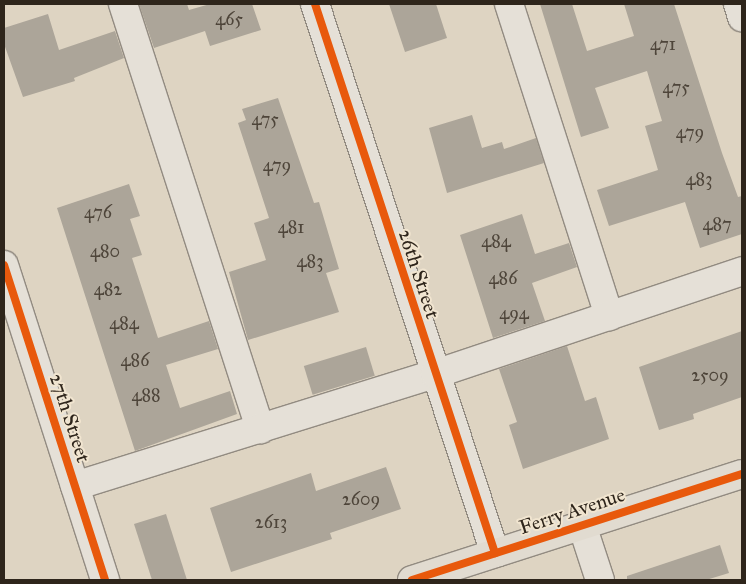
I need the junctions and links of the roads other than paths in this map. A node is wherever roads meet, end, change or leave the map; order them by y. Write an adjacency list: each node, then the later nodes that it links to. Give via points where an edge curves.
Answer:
1 (123, 4): 11 (street)
2 (314, 4): 10 (street, 26th Street)
3 (509, 4): 9 (street)
4 (738, 4): 5 (street)
5 (742, 17)
6 (4, 265): 8 (street, 27th Street)
7 (742, 271): 9 (street)
8 (10, 306): 13 (street, 27th Street)
9 (609, 316): 10 (street)
10 (435, 374): 11 (street); 15 (street, 26th Street)
11 (260, 429): 13 (street)
12 (742, 474): 14 (main road, Ferry Avenue)
13 (75, 486): 16 (street, 27th Street)
14 (582, 525): 15 (main road, Ferry Avenue); 18 (street)
15 (495, 554): 17 (main road, Ferry Avenue)
16 (105, 580)
17 (412, 580)
18 (600, 580)

